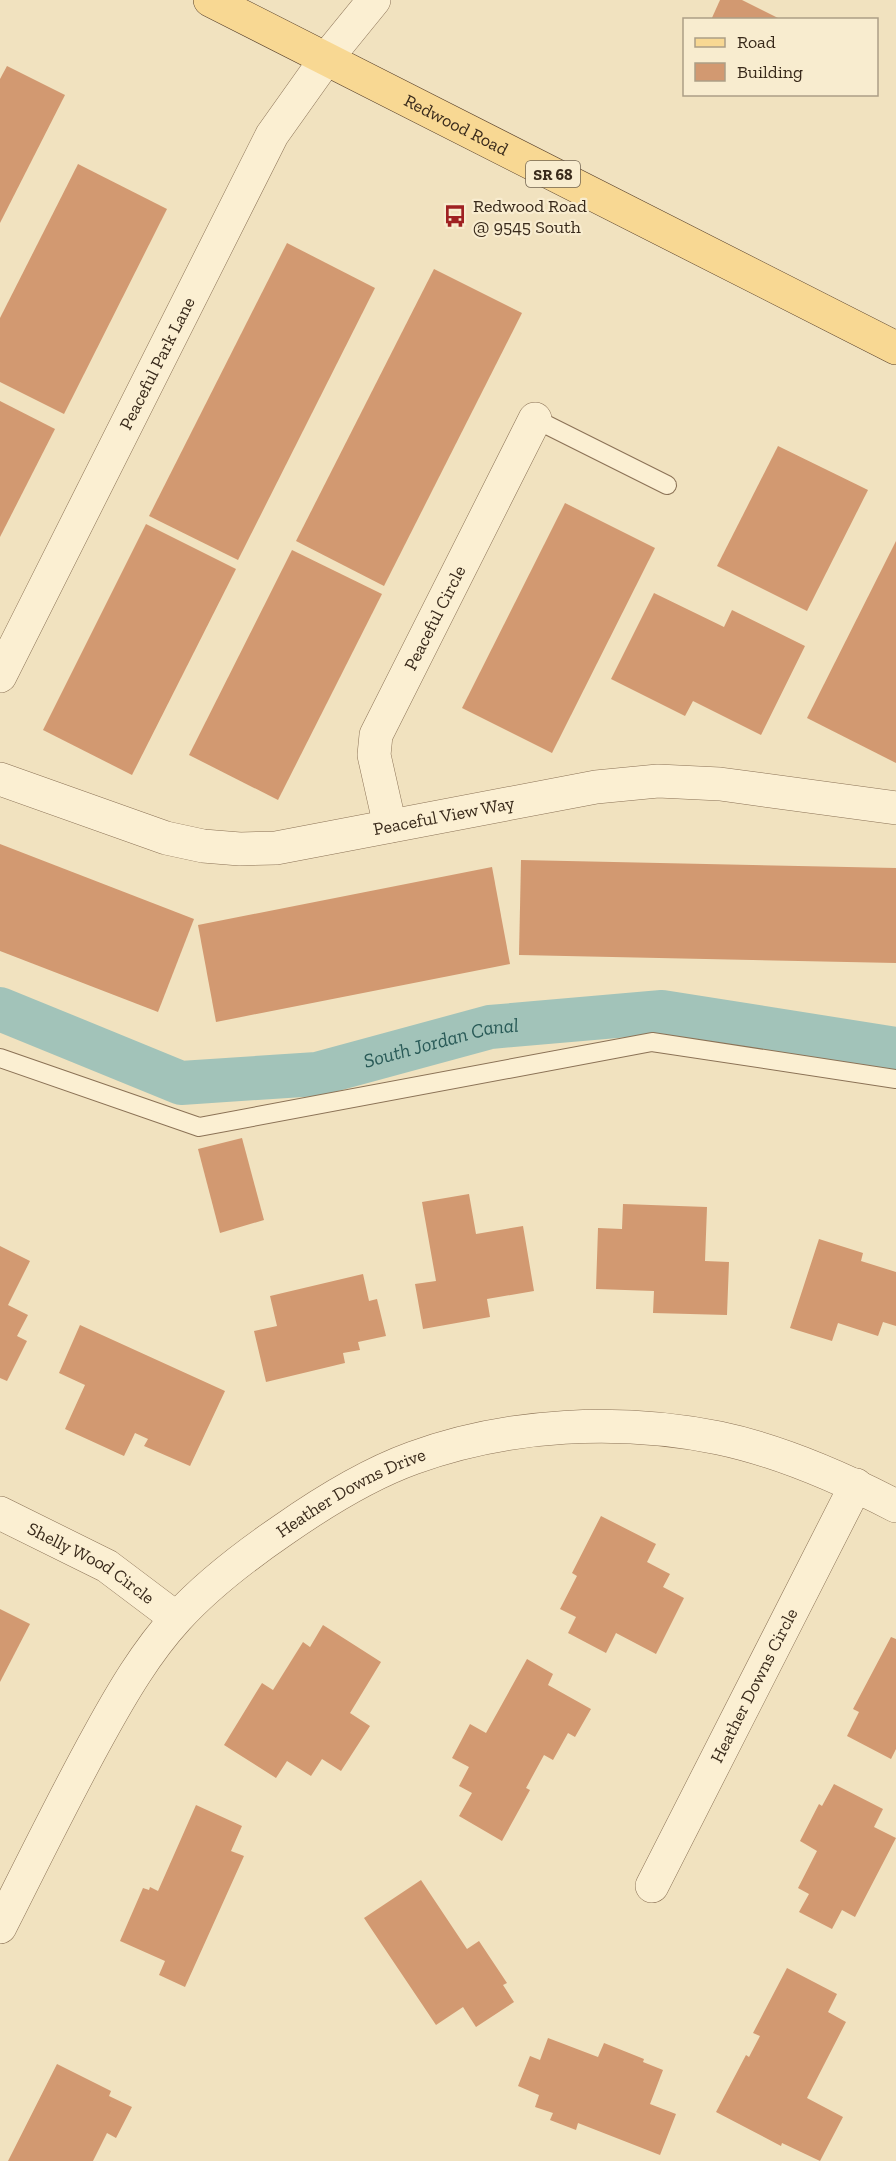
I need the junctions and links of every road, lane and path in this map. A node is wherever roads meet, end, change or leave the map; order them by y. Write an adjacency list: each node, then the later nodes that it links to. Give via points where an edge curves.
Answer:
1 (210, 0): 3 (main road, Redwood Road / SR 68)
2 (374, 0): 3 (street, Peaceful Park Lane)
3 (326, 59): 4 (main road, Redwood Road / SR 68); 7 (street, Peaceful Park Lane, via 272,135)
4 (896, 348)
5 (535, 419): 6 (lane); 10 (street, Peaceful Circle, via 376,735 374,755)
6 (667, 485)
7 (0, 676)
8 (0, 779): 10 (street, Peaceful View Way, via 166,838 203,846 276,848)
9 (896, 808): 10 (street, Peaceful View Way, via 720,784 658,781 596,787)
10 (390, 826)
11 (0, 1058): 12 (lane, via 199,1127 652,1042)
12 (896, 1079)
13 (856, 1485): 14 (street, Heather Downs Drive); 16 (street, Heather Downs Drive, via 786,1457 731,1441 658,1429 595,1426 534,1430 474,1441 413,1458 353,1485 234,1564); 17 (street, Heather Downs Circle)
14 (896, 1506)
15 (0, 1513): 16 (street, Shelly Wood Circle, via 107,1566)
16 (176, 1618): 18 (street, Heather Downs Drive, via 126,1686)
17 (652, 1886)
18 (0, 1927)

